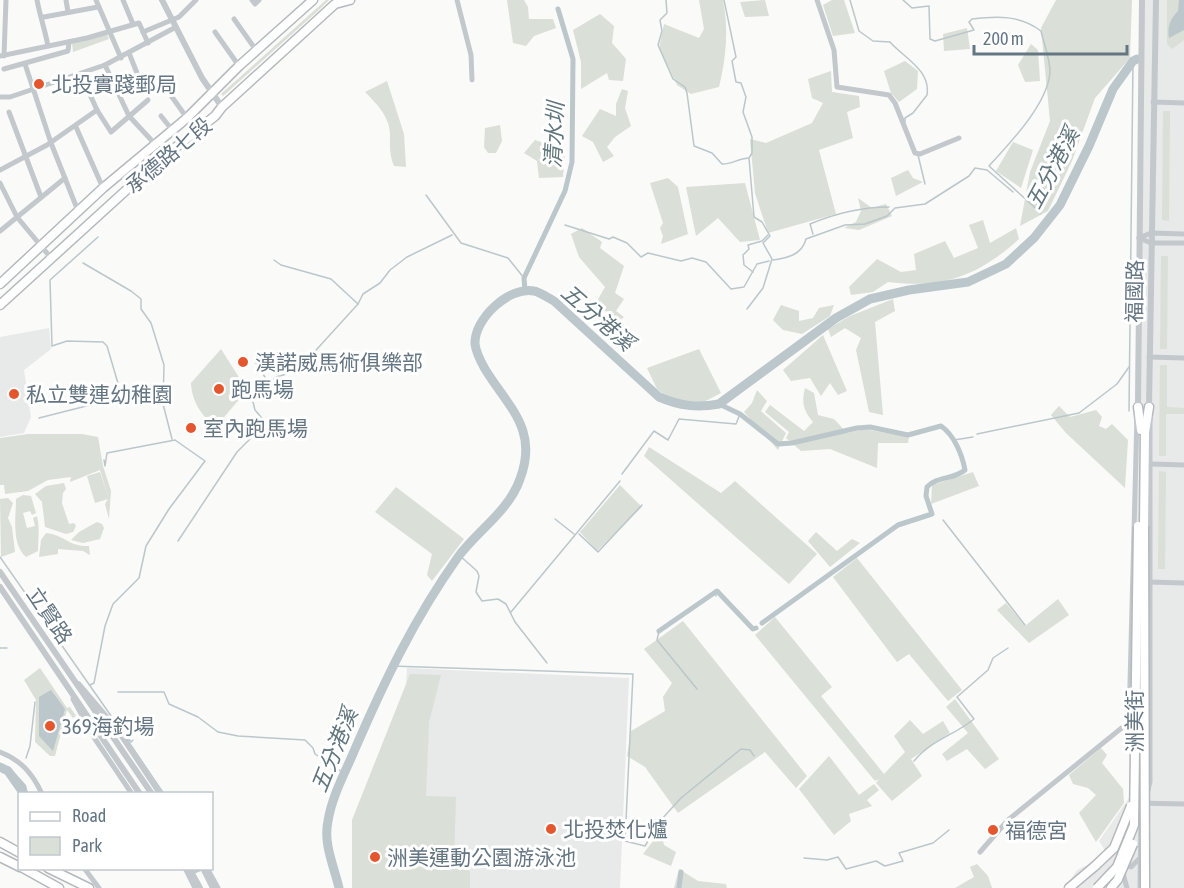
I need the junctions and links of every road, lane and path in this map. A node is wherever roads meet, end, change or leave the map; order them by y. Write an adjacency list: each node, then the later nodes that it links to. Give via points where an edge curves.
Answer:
1 (6, 0): 29 (street)
2 (37, 0): 17 (street)
3 (66, 0): 16 (street)
4 (123, 0): 19 (street)
5 (162, 0): 20 (street)
6 (196, 0): 20 (street)
7 (252, 0): 8 (street, via 255,4)
8 (259, 0)
9 (313, 0): 27 (main road, 承德路七段)
10 (350, 0): 45 (main road, 承德路七段, via 335,4)
11 (457, 0): 36 (street, via 471,56)
12 (817, 0): 53 (street, via 834,50 837,87 889,95 915,153)
13 (1142, 0): 67 (street, 福國路)
14 (1156, 0): 43 (street, 福國路)
15 (97, 3): 16 (street); 21 (street)
16 (68, 12): 17 (street)
17 (44, 17): 26 (street)
18 (234, 19): 27 (street)
19 (133, 24): 21 (street); 22 (street, via 139,23)
20 (174, 24): 22 (street); 25 (street); 39 (street)
21 (109, 31): 24 (street); 30 (street)
22 (143, 32): 25 (street)
23 (215, 32): 33 (street)
24 (69, 42): 26 (street); 31 (street, via 68,51)
25 (148, 43): 28 (street)
26 (48, 46): 29 (street)
27 (256, 50): 33 (main road, 承德路七段)
28 (129, 54): 30 (street); 37 (street)
29 (2, 56)
30 (121, 58): 32 (street)
31 (25, 64): 34 (street); 38 (street)
32 (105, 65): 35 (street); 48 (street)
33 (238, 66): 39 (main road, 承德路七段)
34 (4, 69)
35 (81, 75): 38 (street); 46 (street)
36 (472, 80)
37 (141, 83)
38 (33, 90): 41 (street); 54 (street)
39 (211, 92): 45 (street); 50 (main road, 承德路七段)
40 (172, 97): 50 (street)
41 (0, 98)
42 (148, 100): 48 (street)
43 (1153, 102): 44 (street); 65 (street, 福國路)
44 (1184, 103)
45 (222, 106): 71 (main road, 承德路七段)
46 (97, 110): 48 (street, via 111,132); 51 (street)
47 (9, 112): 56 (street)
48 (129, 116): 55 (street)
49 (160, 116): 52 (street)
50 (187, 118): 52 (main road, 承德路七段)
51 (76, 127): 54 (street); 60 (street)
52 (172, 131): 55 (main road, 承德路七段)
53 (959, 138)
54 (51, 143): 56 (street); 58 (street)
55 (155, 144): 60 (main road, 承德路七段)
56 (26, 156): 57 (street); 61 (street)
57 (0, 170)
58 (65, 178): 61 (street); 62 (street)
59 (0, 183): 63 (street)
60 (103, 188): 62 (main road, 承德路七段)
61 (41, 197): 63 (street)
62 (78, 211): 70 (main road, 承德路七段)
63 (17, 217): 64 (street); 70 (street)
64 (0, 231)
65 (1151, 233): 66 (street); 67 (street); 68 (street, 福國路)
66 (1184, 234)
67 (1139, 238): 68 (street); 76 (street, 福國路)
68 (1151, 243): 69 (street); 74 (street, 福國路)
69 (1184, 243)
70 (40, 246): 71 (street); 72 (main road, 承德路七段)
71 (51, 258): 73 (main road, 承德路七段)
72 (0, 284)
73 (0, 305)
74 (1149, 357): 75 (street); 77 (street, 福國路)
75 (1184, 358)
76 (1138, 407): 80 (main road); 82 (street, 福國路)
77 (1149, 407): 78 (street, 福國路); 80 (main road)
78 (1151, 464): 79 (street); 83 (street, 福國路)
79 (1184, 465)
80 (1141, 526): 92 (main road, bridge)
81 (0, 572): 86 (street, 立賢路)
82 (1131, 582): 83 (street); 90 (street, 洲美街)
83 (1151, 582): 84 (street); 99 (street, 洲美街, via 1150,782)
84 (1184, 583)
85 (0, 587): 87 (street, 立賢路)
86 (39, 629): 87 (street); 88 (street, 立賢路)
87 (32, 634): 89 (street, 立賢路)
88 (72, 678): 96 (street, 立賢路); 97 (street, 立賢路, via 114,725)
89 (64, 681): 94 (street, 立賢路); 95 (street, 立賢路, via 95,739)
90 (1129, 722): 98 (street, 洲美街, via 1140,759); 103 (street, 洲美街, via 1008,820)
91 (0, 752): 93 (street, via 22,764)
92 (1140, 788): 119 (main road, bridge, via 1114,848); 120 (main road, bridge, via 1129,840 1117,867); 121 (main road, bridge, via 1139,824 1130,854); 124 (main road, bridge)
93 (41, 792)
94 (135, 792)
95 (135, 792)
96 (154, 792)
97 (155, 792)
98 (1133, 803): 99 (street); 106 (street, 洲美街, via 1118,838)
99 (1144, 803): 100 (street); 105 (street, 洲美街)
100 (1184, 804)
101 (0, 842): 102 (main road)
102 (18, 852)
103 (980, 852)
104 (0, 857): 107 (main road)
105 (1140, 858): 106 (street, via 1131,867); 123 (street, 洲美街)
106 (1120, 863): 122 (street, 洲美街)
107 (18, 866)
108 (25, 870): 115 (main road)
109 (53, 870): 114 (main road)
110 (85, 870): 114 (street)
111 (188, 870): 116 (street, bridge)
112 (189, 870): 117 (street, bridge)
113 (205, 870): 118 (street)
114 (96, 887)
115 (59, 888)
116 (195, 888)
117 (202, 888)
118 (215, 888)
119 (1069, 888)
120 (1097, 888)
121 (1111, 888)
122 (1127, 888)
123 (1140, 888)
124 (1145, 888)

